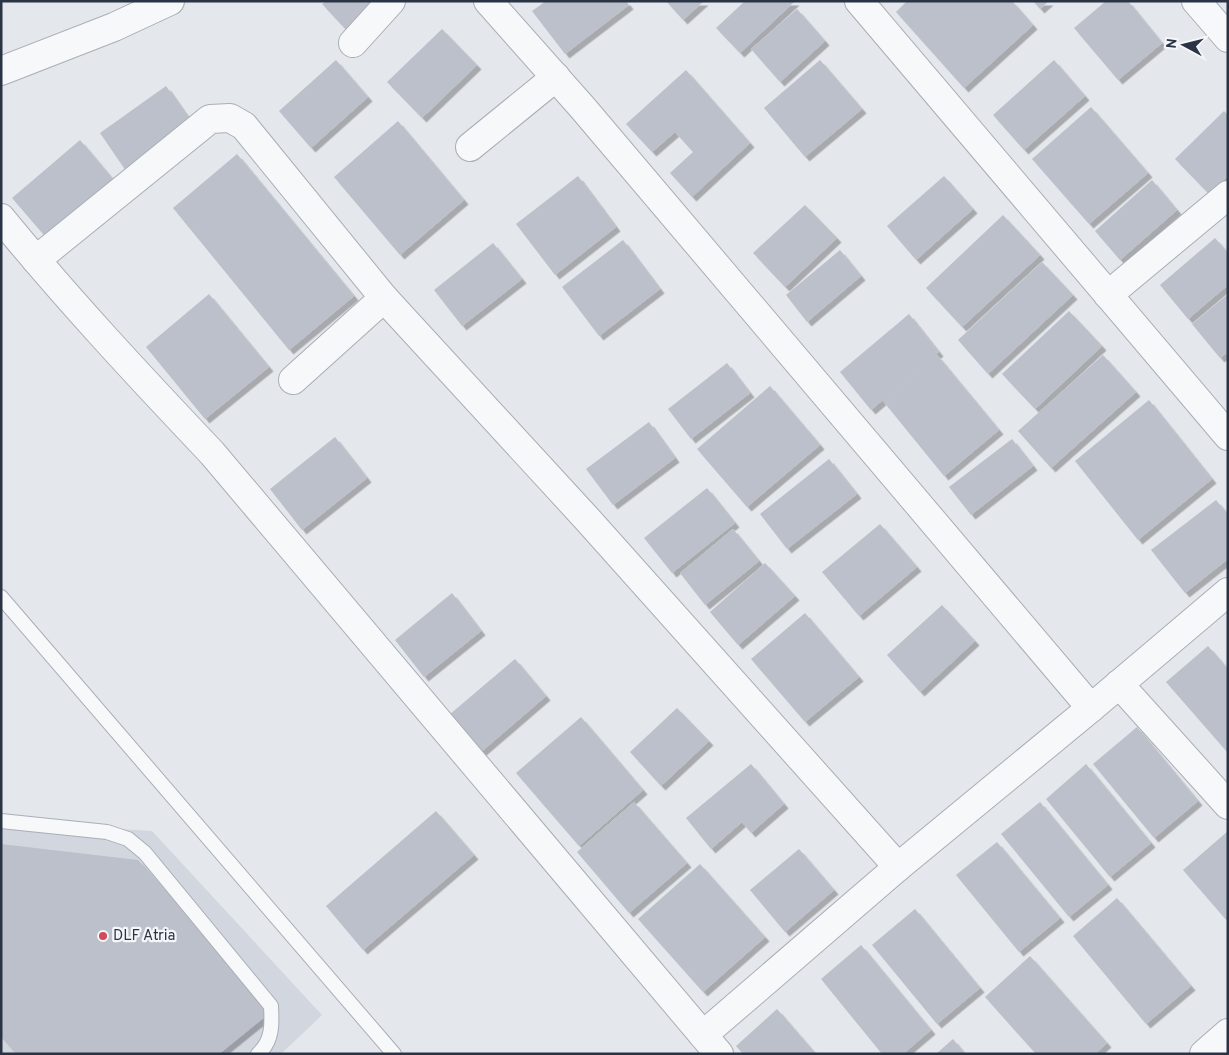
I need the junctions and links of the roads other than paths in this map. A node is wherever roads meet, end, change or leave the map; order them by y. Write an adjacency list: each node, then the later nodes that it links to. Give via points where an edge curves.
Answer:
1 (170, 1): 8 (street, via 114,27)
2 (391, 1): 7 (street)
3 (488, 1): 9 (street)
4 (860, 1): 14 (street)
5 (1196, 1): 6 (street)
6 (1228, 38)
7 (353, 43)
8 (1, 71)
9 (556, 77): 10 (street); 21 (street)
10 (470, 147)
11 (1228, 195): 14 (street)
12 (1, 218): 13 (street)
13 (36, 260): 15 (street, via 210,119 230,118 244,126); 26 (street, via 212,452)
14 (1108, 294): 17 (street)
15 (384, 298): 16 (street); 24 (street, via 588,520)
16 (293, 380)
17 (1228, 436)
18 (1228, 592): 20 (street)
19 (1, 597): 28 (lane)
20 (1119, 684): 21 (street); 22 (street)
21 (1091, 708): 24 (street)
22 (1228, 805)
23 (1, 821): 27 (lane, via 107,832 128,839 145,853 271,1006 272,1027 265,1048)
24 (898, 867): 26 (street)
25 (1228, 1033): 29 (street)
26 (711, 1044)
27 (258, 1054)
28 (394, 1054)
29 (1204, 1054)

